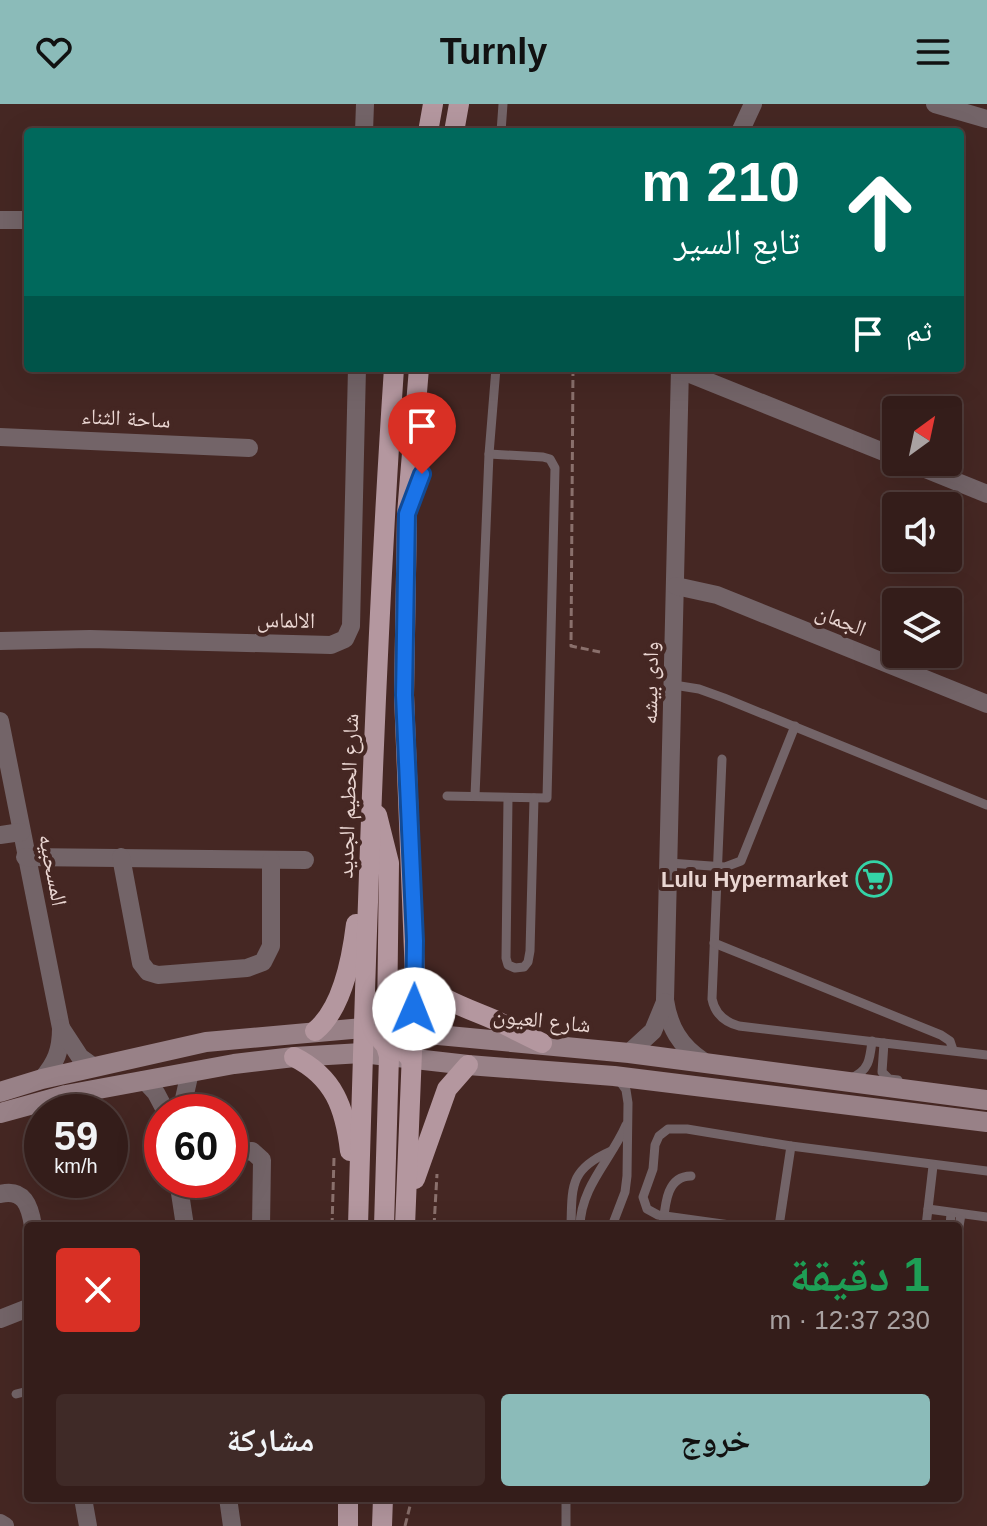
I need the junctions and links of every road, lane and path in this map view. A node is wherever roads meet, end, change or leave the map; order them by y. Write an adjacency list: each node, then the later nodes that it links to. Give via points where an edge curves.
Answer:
1 (365, 104): 9 (street)
2 (418, 104): 10 (main road)
3 (433, 104): 11 (main road)
4 (459, 104): 12 (main road)
5 (503, 104): 13 (lane)
6 (753, 104): 14 (street)
7 (935, 104): 8 (street)
8 (987, 119)
9 (364, 128)
10 (415, 128)
11 (429, 128)
12 (455, 128)
13 (501, 128)
14 (742, 128)
15 (0, 220): 16 (street)
16 (24, 220)
17 (357, 372): 33 (street, الالماس, via 351,626 345,639 331,645)
18 (394, 372): 44 (main road, شارع الحطيم الجديد)
19 (419, 372): 31 (main road)
20 (432, 372): 31 (main road, via 422,474)
21 (496, 372): 28 (lane)
22 (573, 372): 34 (path, via 571,646)
23 (680, 372): 32 (street, وادى بيشه)
24 (687, 372): 27 (street)
25 (0, 437): 26 (street, ساحة الثناء)
26 (249, 448)
27 (882, 451)
28 (489, 454): 41 (lane); 43 (lane, via 543,457 555,468 547,798)
29 (943, 476): 30 (street)
30 (987, 494)
31 (407, 514): 56 (main road, via 404,695)
32 (676, 586): 35 (street, وادى بيشه); 36 (street, الجمان, via 717,595)
33 (0, 641)
34 (600, 652)
35 (674, 685): 38 (lane, via 711,693); 52 (street, وادى بيشه)
36 (987, 704)
37 (0, 721): 46 (street, المسحبيه)
38 (795, 726): 45 (lane); 53 (lane, via 744,856 736,865)
39 (722, 759): 53 (lane)
40 (447, 796): 41 (lane)
41 (475, 796): 42 (lane)
42 (508, 798): 43 (lane); 43 (lane, via 506,958 515,968 524,967 530,951)
43 (534, 798)
44 (373, 803): 54 (main road, شارع الحطيم الجديد); 60 (main road, via 389,863)
45 (987, 805)
46 (21, 832): 47 (street); 48 (street, المسحبيه)
47 (0, 835)
48 (25, 857): 49 (street); 58 (street, المسحبيه)
49 (121, 857): 50 (street); 50 (street, via 141,963 158,975 263,962 271,946)
50 (271, 860): 51 (street)
51 (305, 860)
52 (669, 863): 53 (lane); 57 (street, وادى بيشه)
53 (718, 866): 55 (lane)
54 (369, 883): 59 (main road, شارع الحطيم الجديد); 61 (main road, via 346,974 331,1013)
55 (714, 943): 63 (lane, via 712,999 724,1020); 66 (lane, via 941,1035)
56 (415, 977): 62 (main road); 64 (main road, via 448,1001)
57 (665, 1000): 68 (street, وادى بيشه, via 653,1031); 73 (street, وادى بيشه, via 676,1035)
58 (61, 1028): 75 (street, المسحبيه, via 69,1044); 78 (street, المسحبيه, via 61,1047)
59 (363, 1028): 60 (main road, شارع العيون); 61 (main road, شارع العيون); 67 (main road, شارع الحطيم الجديد); 70 (main road, via 380,1038)
60 (389, 1029): 62 (main road, شارع العيون); 72 (main road)
61 (315, 1031): 75 (main road, شارع العيون, via 206,1042)
62 (414, 1032): 64 (main road, شارع العيون); 72 (main road)
63 (872, 1041): 65 (lane); 79 (lane, via 864,1071)
64 (542, 1043): 68 (main road, شارع العيون)
65 (884, 1043): 66 (lane); 84 (lane, via 885,1076 936,1085)
66 (953, 1050): 69 (lane)
67 (362, 1053): 70 (main road); 71 (main road); 96 (main road, شارع الحطيم الجديد)
68 (629, 1053): 73 (main road, شارع العيون)
69 (987, 1055)
70 (389, 1056): 72 (main road); 107 (main road)
71 (294, 1057): 76 (main road); 96 (main road, via 316,1070 337,1094)
72 (411, 1059): 74 (main road); 101 (main road)
73 (703, 1061): 79 (main road, شارع العيون)
74 (468, 1065): 77 (main road); 101 (main road, via 443,1098)
75 (94, 1067): 78 (main road, شارع العيون)
76 (190, 1072): 80 (main road); 83 (street)
77 (614, 1076): 87 (lane, via 626,1090); 88 (main road)
78 (42, 1079): 81 (main road, شارع العيون)
79 (839, 1079): 84 (main road, شارع العيون)
80 (144, 1080): 82 (street); 86 (main road)
81 (0, 1092)
82 (157, 1094)
83 (185, 1094)
84 (946, 1094): 85 (main road, شارع العيون)
85 (987, 1100)
86 (0, 1113)
87 (628, 1121): 91 (lane); 110 (lane, via 625,1192)
88 (987, 1122)
89 (791, 1146): 92 (lane); 102 (lane, via 668,1129 656,1140 643,1197 647,1209); 111 (lane)
90 (248, 1151): 105 (street, via 262,1160)
91 (611, 1151): 108 (lane, via 588,1163 576,1177); 109 (lane, via 588,1190)
92 (933, 1166): 93 (lane); 98 (lane)
93 (987, 1171)
94 (691, 1176): 102 (lane, via 674,1181)
95 (0, 1194): 103 (street, via 12,1192 25,1199)
96 (359, 1195): 106 (main road, شارع الحطيم الجديد)
97 (181, 1198): 104 (street)
98 (928, 1209): 99 (lane); 112 (lane)
99 (956, 1213): 100 (lane); 113 (lane); 114 (lane)
100 (987, 1217)
101 (406, 1220)
102 (663, 1221)
103 (32, 1222)
104 (184, 1222)
105 (261, 1222)
106 (358, 1222)
107 (384, 1222)
108 (571, 1222)
109 (580, 1222)
110 (614, 1222)
111 (780, 1222)
112 (926, 1222)
113 (952, 1222)
114 (957, 1222)
115 (24, 1310): 116 (street)
116 (0, 1319)
117 (24, 1392): 118 (lane)
118 (16, 1394)
119 (84, 1502): 125 (street)
120 (229, 1502): 126 (street)
121 (348, 1502): 127 (main road)
122 (383, 1502): 128 (main road)
123 (411, 1502): 129 (path)
124 (566, 1502): 130 (lane)
125 (88, 1526)
126 (232, 1526)
127 (348, 1526)
128 (382, 1526)
129 (405, 1526)
130 (566, 1526)

